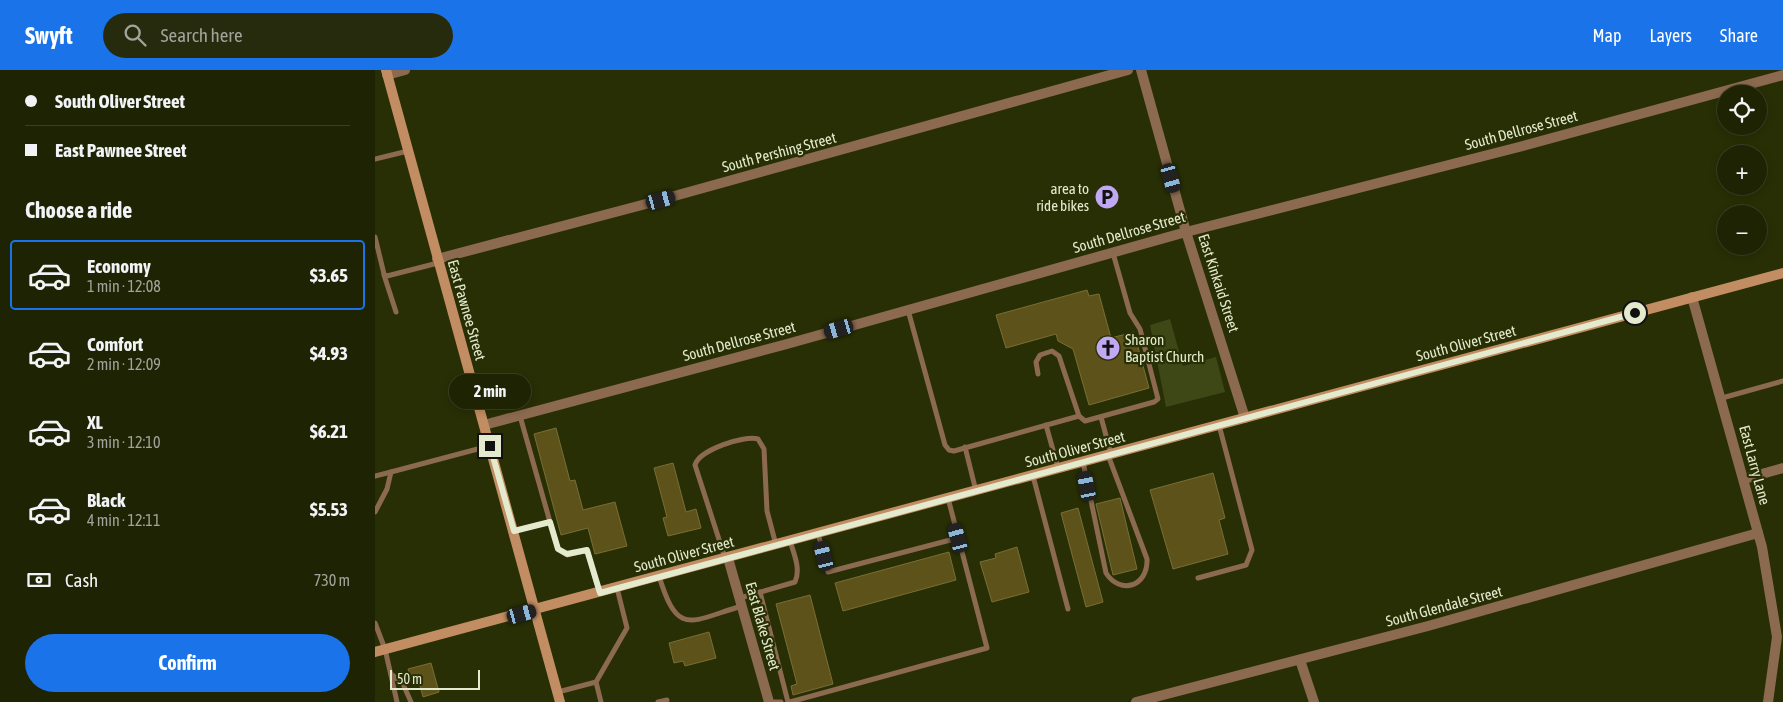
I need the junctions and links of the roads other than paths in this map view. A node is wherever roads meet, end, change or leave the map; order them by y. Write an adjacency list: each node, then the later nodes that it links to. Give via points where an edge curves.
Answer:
1 (405, 70): 4 (street)
2 (1128, 70): 11 (street, South Pershing Street)
3 (1141, 70): 8 (street, East Kinkaid Street)
4 (387, 72): 6 (main road, East Pawnee Street)
5 (1783, 75): 8 (street, South Dellrose Street)
6 (408, 151): 7 (lane); 11 (main road, East Pawnee Street)
7 (375, 159)
8 (1187, 232): 10 (street, South Dellrose Street); 23 (street, East Kinkaid Street)
9 (375, 238): 13 (lane)
10 (1113, 252): 15 (street, South Dellrose Street); 22 (lane, via 1130,313 1140,329 1158,396 1154,402)
11 (438, 261): 13 (lane, via 387,276); 24 (main road, East Pawnee Street)
12 (1783, 273): 14 (main road, South Oliver Street)
13 (384, 274): 16 (lane)
14 (1692, 297): 19 (street, East Larry Lane); 23 (main road, South Oliver Street)
15 (908, 310): 20 (street, South Dellrose Street); 28 (lane, via 945,445 951,451)
16 (396, 312)
17 (1038, 374): 21 (lane, via 1036,362 1040,355 1048,351 1059,356)
18 (1783, 382): 19 (lane)
19 (1721, 398): 36 (street, East Larry Lane)
20 (520, 416): 24 (street, South Dellrose Street); 40 (lane)
21 (1079, 416): 22 (lane, via 1085,421); 25 (lane)
22 (1101, 417): 29 (lane)
23 (1245, 418): 26 (main road, South Oliver Street)
24 (484, 425): 27 (main road, East Pawnee Street)
25 (1046, 425): 28 (lane); 32 (lane)
26 (1219, 425): 29 (main road, South Oliver Street); 49 (lane, via 1252,550 1246,565)
27 (490, 446): 33 (lane); 41 (main road, East Pawnee Street)
28 (965, 448): 37 (lane)
29 (1109, 455): 30 (main road, South Oliver Street); 30 (lane, via 1147,559 1146,573 1137,582 1117,584 1106,573)
30 (1083, 462): 32 (main road, South Oliver Street)
31 (1783, 468): 36 (street)
32 (1058, 469): 35 (main road, South Oliver Street)
33 (391, 472): 34 (lane); 39 (lane, via 387,489)
34 (375, 476)
35 (1033, 476): 37 (main road, South Oliver Street); 54 (lane)
36 (1744, 479): 43 (street, East Larry Lane)
37 (976, 491): 38 (main road, South Oliver Street)
38 (948, 498): 42 (main road, South Oliver Street); 44 (lane)
39 (375, 512)
40 (550, 522): 41 (lane); 52 (lane, via 558,549 567,554 587,550)
41 (514, 531): 55 (main road, East Pawnee Street)
42 (818, 533): 44 (lane, via 828,572); 45 (main road, South Oliver Street)
43 (1758, 533): 57 (street, East Larry Lane); 59 (street, South Glendale Street)
44 (958, 538): 70 (lane, via 987,648)
45 (790, 541): 46 (main road, South Oliver Street); 51 (lane, via 797,566 795,582)
46 (776, 545): 47 (main road, South Oliver Street); 47 (lane, via 767,511 764,449 758,439 744,440 701,454 695,465)
47 (727, 558): 48 (main road, South Oliver Street); 53 (street, East Blake Street)
48 (659, 576): 50 (main road, South Oliver Street); 53 (lane, via 667,601 678,618 688,621)
49 (1198, 578)
50 (617, 588): 52 (main road, South Oliver Street); 61 (lane, via 627,628)
51 (760, 592): 53 (lane); 70 (lane)
52 (600, 593): 55 (main road, South Oliver Street)
53 (741, 602): 68 (street, East Blake Street)
54 (1068, 609)
55 (536, 610): 58 (main road, South Oliver Street); 62 (main road, East Pawnee Street)
56 (375, 623): 58 (lane)
57 (1779, 650): 73 (street, East Larry Lane)
58 (380, 651): 60 (lane)
59 (1299, 660): 71 (street, South Glendale Street); 72 (street)
60 (390, 674): 64 (lane); 65 (lane, via 403,684)
61 (596, 682): 62 (lane); 66 (lane)
62 (559, 697)
63 (667, 700): 67 (lane)
64 (397, 702)
65 (411, 702)
66 (601, 702)
67 (658, 702)
68 (770, 702): 69 (lane)
69 (781, 702)
70 (789, 702)
71 (1136, 702)
72 (1314, 702)
73 (1768, 702)

